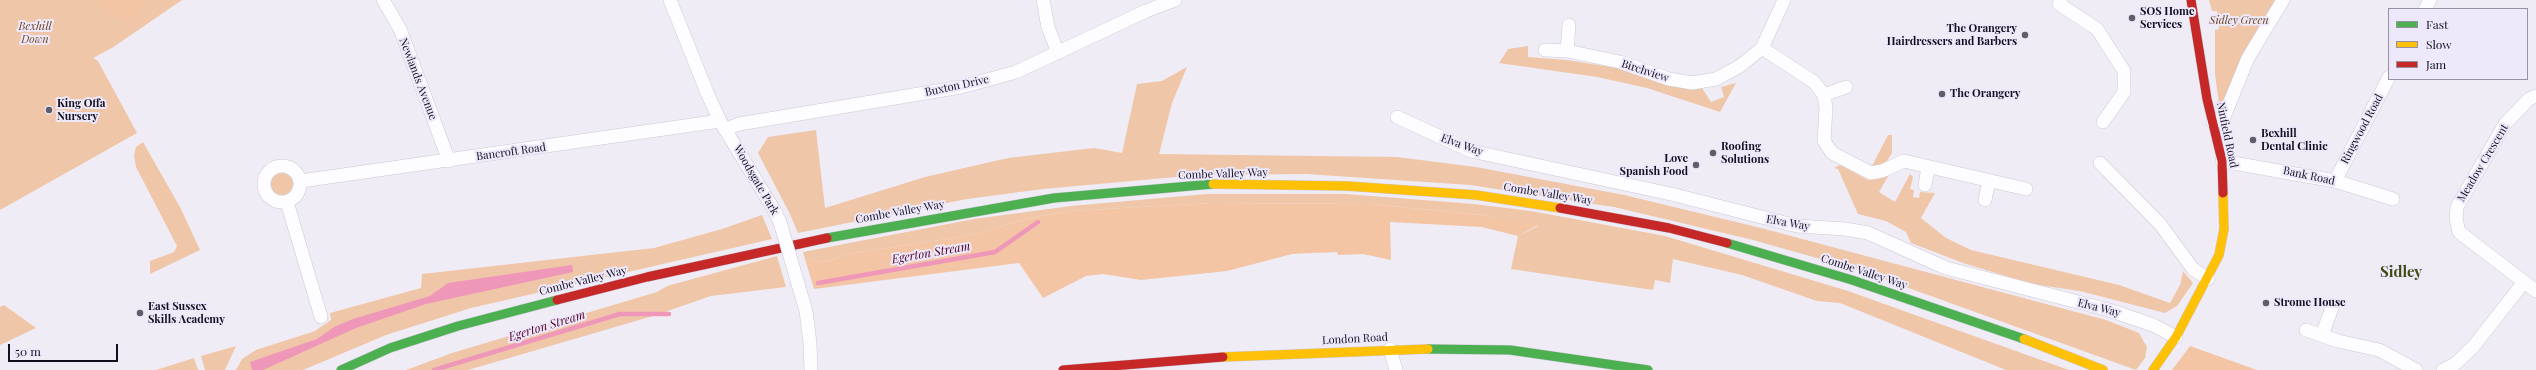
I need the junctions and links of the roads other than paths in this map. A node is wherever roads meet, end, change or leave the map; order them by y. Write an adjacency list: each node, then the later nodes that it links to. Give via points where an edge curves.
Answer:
1 (383, 0): 22 (street, Newlands Avenue, via 400,29)
2 (670, 0): 21 (street, Woodsgate Park, via 708,95)
3 (1043, 0): 13 (street, via 1048,27)
4 (1175, 0): 13 (street, Buxton Drive)
5 (1784, 0): 10 (street, Birchview)
6 (2061, 0): 19 (street, via 2059,4 2097,29 2124,71 2124,92)
7 (2190, 0): 20 (main road, Ninfield Road)
8 (2283, 0): 20 (street, via 2248,58 2223,119)
9 (1569, 25): 12 (street)
10 (1762, 48): 12 (street, Birchview, via 1740,66 1716,79 1692,82 1669,80 1620,62); 16 (street, via 1814,82)
11 (1545, 50): 12 (street, Birchview)
12 (1567, 51)
13 (1058, 53): 21 (street, Buxton Drive, via 1016,72 961,87)
14 (2388, 80): 28 (street, Ringwood Road)
15 (1846, 87): 16 (street)
16 (1824, 95): 25 (street, via 1824,141 1832,152 1871,173 1904,161)
17 (2536, 96): 35 (street, Meadow Crescent, via 2529,99 2505,124 2457,207 2456,218 2459,232)
18 (1397, 117): 41 (street, Elva Way, via 1471,151 1671,194 1797,226 1868,233 1946,268 2121,313)
19 (2103, 122)
20 (2213, 122): 23 (main road, Ninfield Road)
21 (723, 125): 22 (street, Bancroft Road); 47 (street, Woodsgate Park, bridge, via 780,222 807,317)
22 (449, 161): 27 (street, Bancroft Road)
23 (2222, 161): 28 (street, Bank Road); 34 (main road, Ninfield Road, via 2225,186 2224,229 2219,255)
24 (2100, 163): 34 (street, via 2160,224 2193,269)
25 (1928, 167): 26 (street); 29 (street)
26 (1989, 180): 30 (street); 32 (street)
27 (301, 181): 33 (street, via 298,194); 33 (street, via 298,173 288,166 275,167 268,172 264,179 266,193 275,201)
28 (2335, 181): 31 (street, Bank Road)
29 (1924, 185)
30 (2026, 189)
31 (2393, 199)
32 (1985, 200)
33 (287, 202): 38 (street)
34 (2208, 279): 41 (main road, Ninfield Road)
35 (2524, 282): 36 (street, Meadow Crescent); 54 (street, via 2455,364)
36 (2536, 291)
37 (2333, 305): 40 (street)
38 (320, 317)
39 (2306, 330): 40 (street)
40 (2322, 336): 53 (street, via 2379,350)
41 (2176, 337): 52 (main road, Ninfield Road)
42 (1390, 349): 43 (main road, London Road); 44 (main road, London Road, via 1510,350); 49 (street)
43 (1235, 356): 45 (street); 48 (main road, London Road)
44 (1567, 364): 50 (main road, London Road)
45 (1237, 369)
46 (341, 370): 51 (main road, Combe Valley Way, via 390,348 458,326 639,279 772,249 898,224 1054,198 1223,184 1347,186 1476,195 1669,228 1751,249 1852,280 2016,336)
47 (811, 370)
48 (1063, 370)
49 (1396, 370)
50 (1648, 370)
51 (2103, 370)
52 (2154, 370)
53 (2416, 370)
54 (2443, 370)

